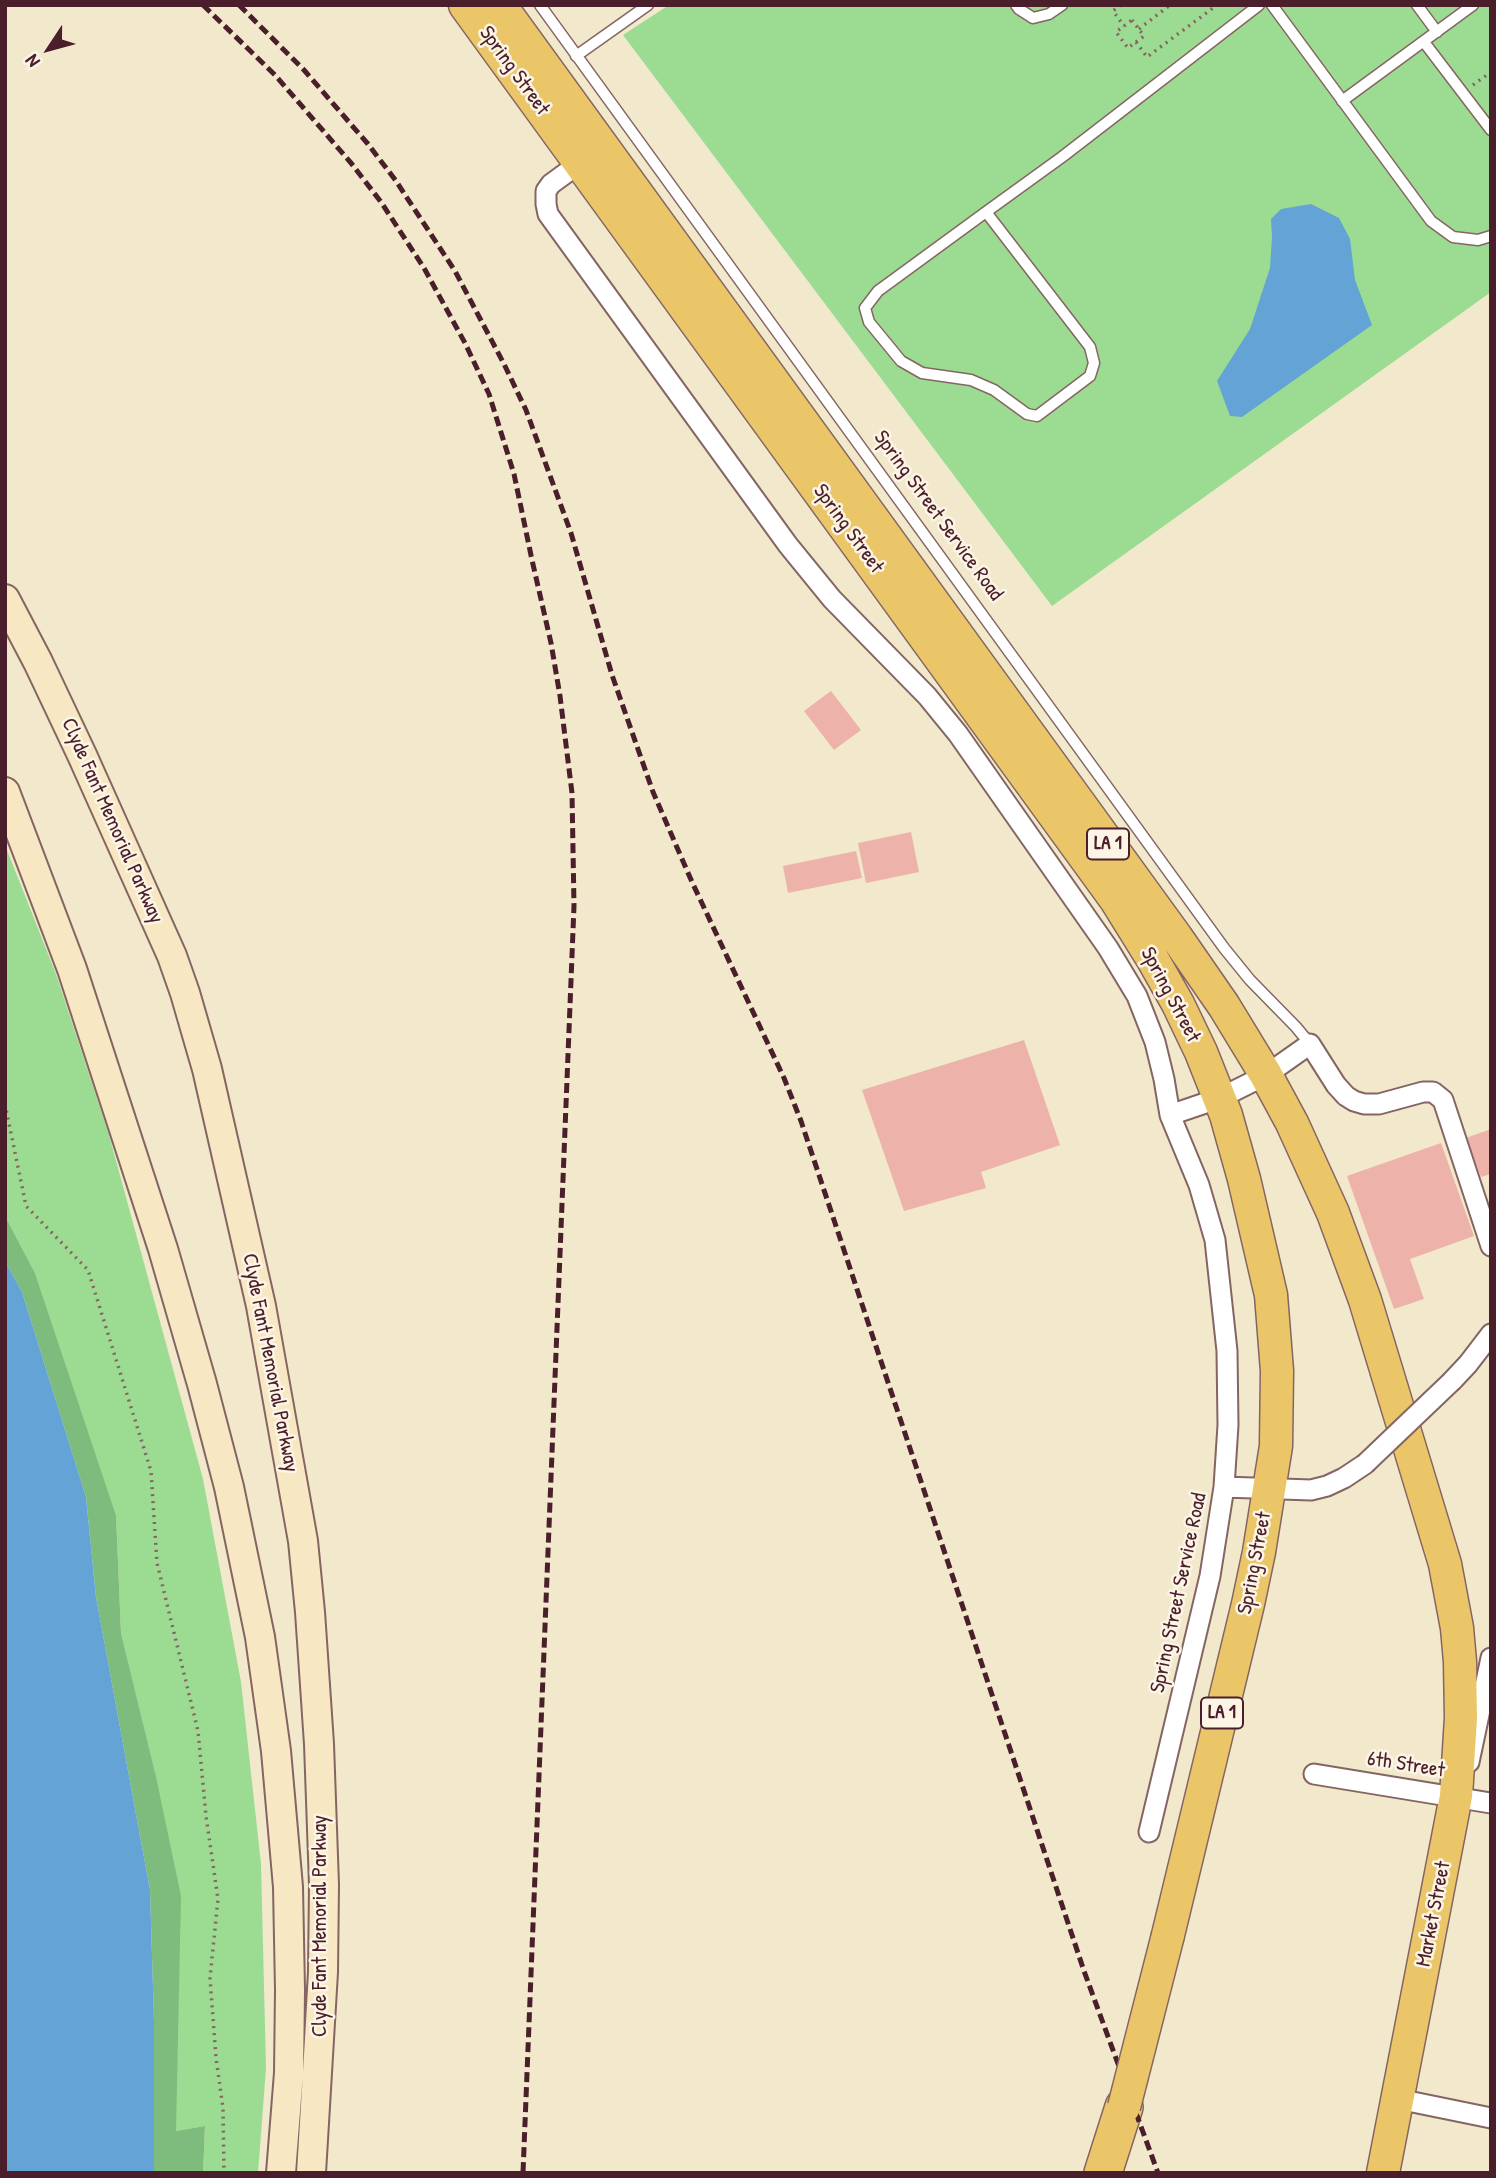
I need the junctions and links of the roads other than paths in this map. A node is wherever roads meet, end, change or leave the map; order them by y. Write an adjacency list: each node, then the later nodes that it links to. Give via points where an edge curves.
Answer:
1 (466, 5): 16 (main road, Spring Street / LA 1)
2 (500, 5): 16 (main road, Spring Street / LA 1)
3 (540, 5): 13 (lane, Spring Street Service Road)
4 (648, 5): 13 (lane)
5 (1016, 5): 6 (lane, via 1033,18 1049,15)
6 (1062, 5)
7 (1259, 5): 17 (lane)
8 (1272, 5): 14 (lane)
9 (1417, 5): 11 (lane)
10 (1473, 5): 11 (lane)
11 (1437, 32): 12 (lane)
12 (1424, 42): 14 (lane); 15 (lane)
13 (576, 56): 21 (lane, Spring Street Service Road, via 1224,948)
14 (1342, 101): 18 (lane, via 1432,221 1453,237 1478,240)
15 (1491, 130)
16 (592, 154): 22 (main road, Spring Street / LA 1, via 1177,938); 23 (main road, Spring Street / LA 1, via 1116,900 1178,1004); 24 (street, Spring Street Service Road, via 551,184 546,191 548,214 788,545 958,734 1108,948 1137,996 1155,1042)
17 (986, 212): 17 (lane, via 878,291 865,308 869,321 901,360 922,373 971,380 1027,414 1037,415 1090,376 1094,363 1090,347)
18 (1491, 236)
19 (5, 599): 40 (main road, Clyde Fant Memorial Parkway, via 82,755 172,956 207,1069 264,1318 307,1576 319,1744 323,1972)
20 (5, 792): 39 (main road, Clyde Fant Memorial Parkway, via 72,969 163,1249 229,1487 261,1637 288,1886 289,2073)
21 (1310, 1044): 22 (street); 25 (street, via 1336,1085 1354,1101 1379,1104 1423,1092 1433,1092 1443,1100)
22 (1266, 1075): 23 (street); 33 (main road, Spring Street / LA 1, via 1334,1213 1350,1256 1446,1564 1460,1662)
23 (1220, 1098): 24 (street); 30 (main road, Spring Street / LA 1, via 1244,1179 1275,1333 1276,1446)
24 (1170, 1115): 29 (street, Spring Street Service Road, via 1199,1185 1215,1240 1227,1351)
25 (1491, 1247)
26 (1491, 1334): 28 (street)
27 (1491, 1353): 28 (street)
28 (1468, 1364): 30 (street, bridge, via 1365,1464 1344,1478 1311,1490)
29 (1224, 1487): 30 (street); 35 (street, Spring Street Service Road, via 1210,1576)
30 (1269, 1489): 37 (main road, Spring Street / LA 1, bridge, via 1248,1604)
31 (1491, 1658): 33 (street, Market Street, via 1472,1755)
32 (1314, 1774): 33 (street, 6th Street)
33 (1456, 1796): 34 (street, 6th Street); 36 (main road, Market Street / LA 1)
34 (1491, 1802)
35 (1149, 1832)
36 (1398, 2099): 38 (street); 42 (main road, Market Street / LA 1)
37 (1124, 2107): 41 (highway)
38 (1491, 2118)
39 (281, 2173)
40 (311, 2173)
41 (1106, 2173)
42 (1383, 2173)

